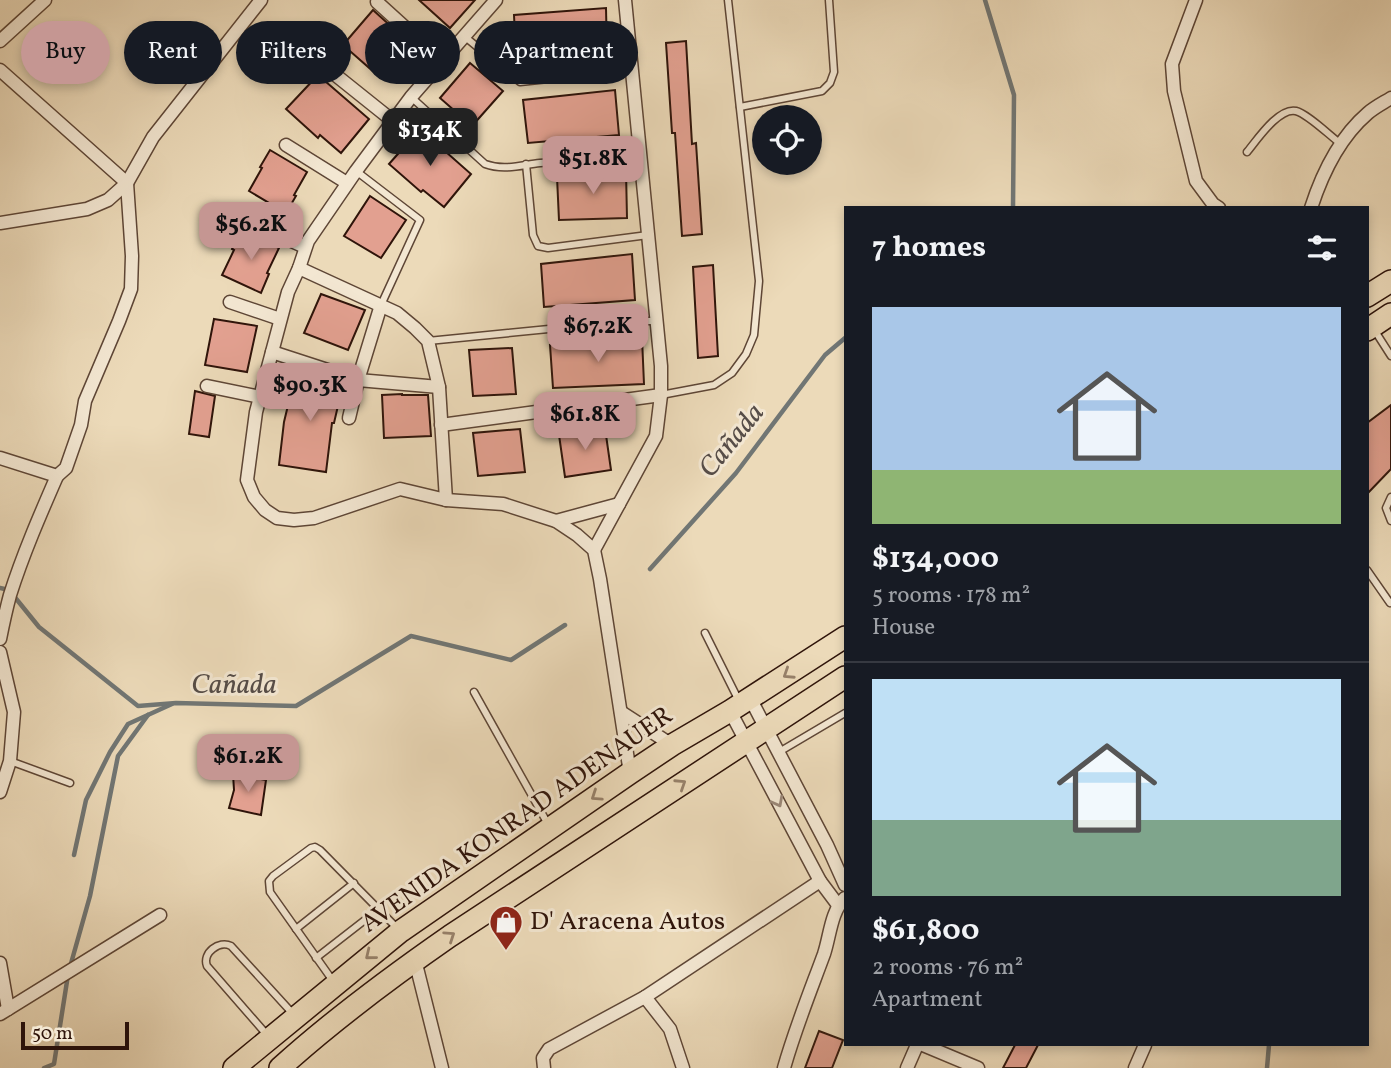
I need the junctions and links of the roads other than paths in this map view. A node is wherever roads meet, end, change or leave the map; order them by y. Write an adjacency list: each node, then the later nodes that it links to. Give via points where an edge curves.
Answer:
1 (45, 0): 12 (street)
2 (261, 0): 29 (street, via 153,137)
3 (496, 0): 11 (street)
4 (625, 0): 10 (street)
5 (728, 0): 21 (lane)
6 (829, 0): 21 (lane, via 834,72 830,83 822,91)
7 (1196, 0): 31 (street, via 1172,64 1174,90 1196,181)
8 (377, 2): 9 (street)
9 (398, 21)
10 (627, 21)
11 (464, 36): 13 (street); 14 (lane)
12 (0, 41)
13 (460, 41)
14 (474, 44)
15 (0, 71): 29 (street)
16 (347, 84): 22 (street)
17 (422, 84): 19 (street)
18 (634, 84): 26 (street)
19 (411, 97): 22 (street); 27 (lane, via 485,163 504,168)
20 (1391, 98): 23 (street, via 1368,112)
21 (740, 107): 52 (lane, via 759,281 754,335 732,373 714,386)
22 (393, 121): 28 (street)
23 (1341, 144): 25 (lane, via 1293,110 1270,124); 32 (street)
24 (286, 145): 30 (street)
25 (1247, 152)
26 (641, 156): 27 (lane); 35 (street)
27 (526, 164): 35 (lane, via 538,246)
28 (356, 171): 30 (street); 41 (lane, via 420,220)
29 (127, 183): 34 (street, via 108,200 88,209); 57 (street, via 131,289 85,401 66,468)
30 (347, 183): 36 (street)
31 (1216, 206)
32 (1312, 206)
33 (249, 222): 36 (street)
34 (0, 223)
35 (649, 235): 44 (street)
36 (305, 247): 37 (street)
37 (299, 268): 41 (street); 43 (street)
38 (1391, 281): 39 (main road)
39 (1369, 295)
40 (229, 302): 43 (street)
41 (381, 305): 46 (street); 49 (street)
42 (1391, 314): 45 (main road)
43 (281, 319): 47 (street)
44 (657, 321): 46 (lane); 52 (street)
45 (1369, 328): 48 (lane)
46 (428, 341): 51 (street)
47 (272, 352): 49 (street); 53 (street)
48 (1391, 356)
49 (358, 380): 51 (street); 54 (street)
50 (207, 386): 53 (street)
51 (439, 387): 55 (street)
52 (661, 395): 55 (street); 60 (street, via 656,436)
53 (260, 397): 59 (street, via 247,480 254,497 277,518 314,519 400,489)
54 (349, 418)
55 (441, 425): 59 (street)
56 (0, 458): 57 (street)
57 (57, 476): 68 (street, via 9,597)
58 (1391, 498): 62 (lane, via 1387,508)
59 (446, 500): 61 (street, via 503,504)
60 (619, 504): 61 (street); 63 (street)
61 (556, 521): 63 (street)
62 (1391, 521)
63 (594, 550): 73 (street)
64 (1369, 573): 65 (lane)
65 (1390, 603)
66 (705, 633): 72 (lane)
67 (844, 638): 72 (main road, AVENIDA KONRAD ADENAUER, one-way to 72)
68 (0, 639)
69 (0, 652): 79 (street, via 14,712)
70 (844, 678): 75 (main road)
71 (474, 692): 83 (lane)
72 (740, 704): 75 (street); 76 (street); 77 (main road, AVENIDA KONRAD ADENAUER)
73 (621, 712): 77 (street); 80 (street)
74 (844, 714): 78 (lane)
75 (767, 728): 76 (main road); 78 (street)
76 (746, 742): 84 (street, one-way to 84); 93 (main road, one-way to 76)
77 (672, 745): 80 (main road, AVENIDA KONRAD ADENAUER)
78 (779, 752): 86 (street)
79 (10, 761): 81 (lane); 82 (street)
80 (630, 773): 83 (main road, AVENIDA KONRAD ADENAUER, one-way to 83)
81 (71, 783)
82 (0, 792)
83 (550, 827): 91 (main road, AVENIDA KONRAD ADENAUER)
84 (820, 881): 87 (street); 96 (street)
85 (354, 883): 88 (lane); 90 (lane); 90 (lane, via 315,847 273,876 268,881 270,892)
86 (844, 883)
87 (842, 902): 108 (street)
88 (379, 909): 91 (lane); 92 (lane)
89 (160, 915): 97 (street)
90 (296, 929): 92 (lane)
91 (401, 931): 95 (main road, AVENIDA KONRAD ADENAUER, one-way to 95)
92 (316, 958): 95 (lane)
93 (415, 960): 104 (main road); 105 (street)
94 (0, 963): 97 (street)
95 (335, 984): 98 (main road, AVENIDA KONRAD ADENAUER)
96 (645, 997): 106 (street, via 549,1049 542,1058); 107 (street, via 670,1029)
97 (4, 1012)
98 (296, 1016): 99 (main road, AVENIDA KONRAD ADENAUER); 99 (lane, via 231,946 219,945 206,955 207,966)
99 (270, 1038): 103 (main road, AVENIDA KONRAD ADENAUER)
100 (916, 1046): 109 (street)
101 (925, 1046): 110 (street)
102 (1144, 1046): 111 (street)
103 (234, 1068)
104 (280, 1068)
105 (442, 1068)
106 (544, 1068)
107 (683, 1068)
108 (784, 1068)
109 (907, 1068)
110 (978, 1068)
111 (1135, 1068)

